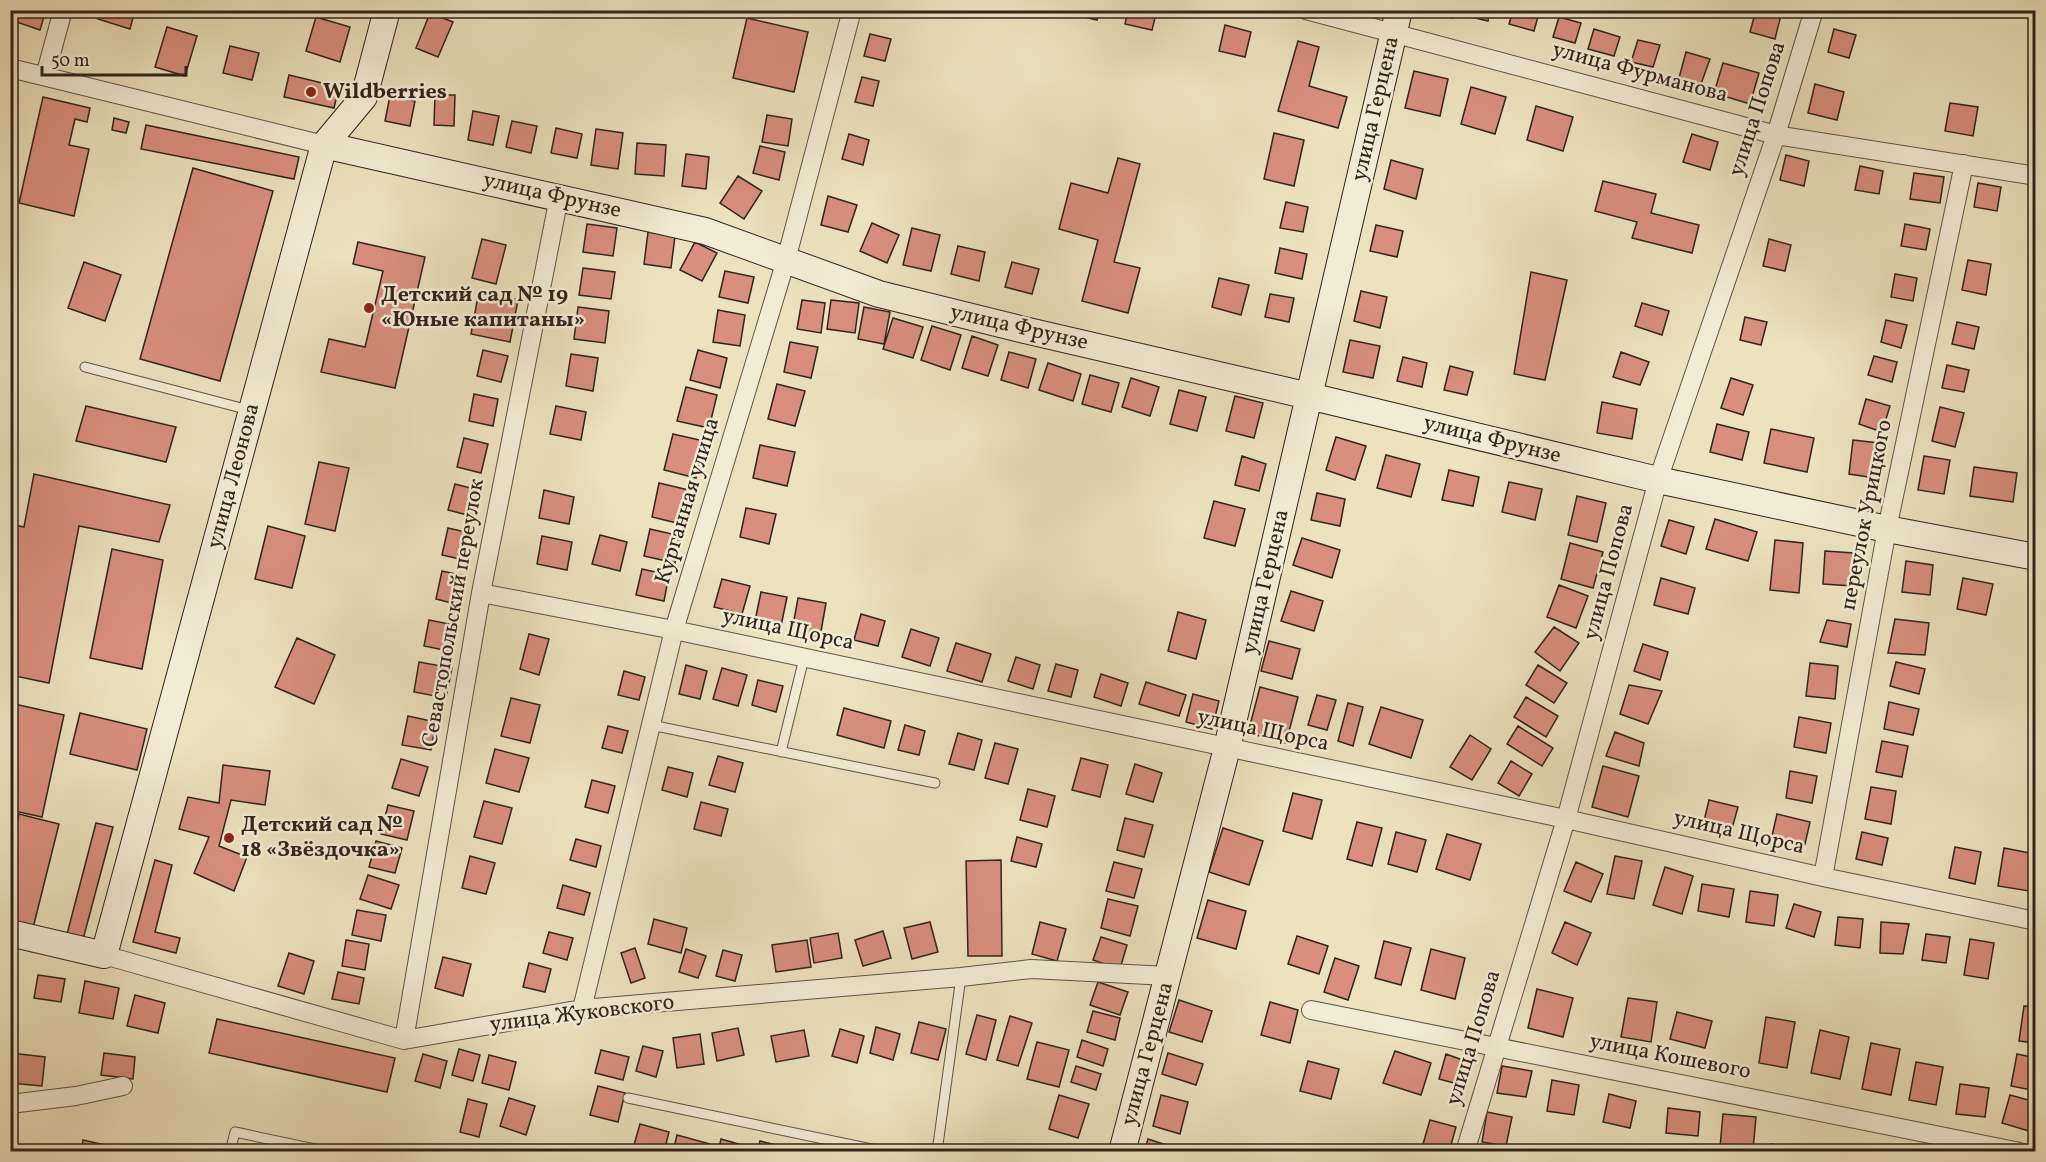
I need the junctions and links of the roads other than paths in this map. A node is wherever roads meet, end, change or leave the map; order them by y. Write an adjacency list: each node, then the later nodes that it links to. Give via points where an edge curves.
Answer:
1 (63, 10): 8 (street)
2 (387, 10): 10 (street, улица Леонова, via 364,97)
3 (852, 10): 14 (street, Курганная улица)
4 (1306, 10): 6 (street, улица Фурманова)
5 (1814, 10): 9 (street, улица Попова)
6 (1396, 22): 9 (street, улица Фурманова); 16 (street, улица Герцена)
7 (10, 68): 8 (street, улица Фрунзе)
8 (45, 76): 10 (street, улица Фрунзе)
9 (1776, 135): 11 (street, улица Фурманова); 18 (street, улица Попова)
10 (324, 145): 13 (street, улица Фрунзе); 17 (street, улица Леонова)
11 (1964, 164): 12 (street, улица Фурманова); 19 (street, переулок Урицкого)
12 (2036, 176)
13 (559, 197): 14 (street, улица Фрунзе, via 705,231); 21 (street, Севастопольский переулок)
14 (786, 260): 16 (street, улица Фрунзе, via 879,294); 22 (street, Курганная улица)
15 (85, 367): 17 (lane)
16 (1309, 396): 18 (street, улица Фрунзе); 25 (street, улица Герцена)
17 (251, 411): 32 (street, улица Леонова)
18 (1658, 480): 19 (street, улица Фрунзе); 28 (street, улица Попова)
19 (1887, 529): 20 (street, улица Фрунзе); 29 (street, переулок Урицкого)
20 (2036, 557)
21 (481, 593): 22 (street, улица Щорса); 37 (street, Севастопольский переулок)
22 (674, 630): 23 (street, улица Щорса); 24 (street, Курганная улица)
23 (804, 658): 25 (street, улица Щорса); 26 (lane)
24 (651, 725): 26 (lane); 35 (street, Курганная улица)
25 (1227, 748): 28 (street, улица Щорса); 33 (street, улица Герцена)
26 (781, 752): 27 (lane)
27 (935, 783)
28 (1566, 819): 29 (street, улица Щорса); 38 (street, улица Попова)
29 (1823, 877): 30 (street, улица Щорса)
30 (2036, 921)
31 (10, 933): 32 (street, улица Жуковского)
32 (104, 955): 37 (street, улица Жуковского)
33 (1168, 976): 34 (street, улица Жуковского, via 1031,969); 46 (street, улица Герцена)
34 (962, 977): 35 (street, улица Жуковского); 45 (lane)
35 (582, 1009): 37 (street, улица Жуковского)
36 (1311, 1010): 38 (street, улица Кошевого)
37 (404, 1040)
38 (1496, 1046): 47 (street, улица Попова); 48 (street, улица Кошевого)
39 (123, 1086): 41 (street)
40 (628, 1098): 44 (lane)
41 (10, 1104)
42 (230, 1152): 43 (lane, via 235,1132)
43 (329, 1152)
44 (886, 1152)
45 (937, 1152)
46 (1122, 1152)
47 (1465, 1152)
48 (2020, 1152)

